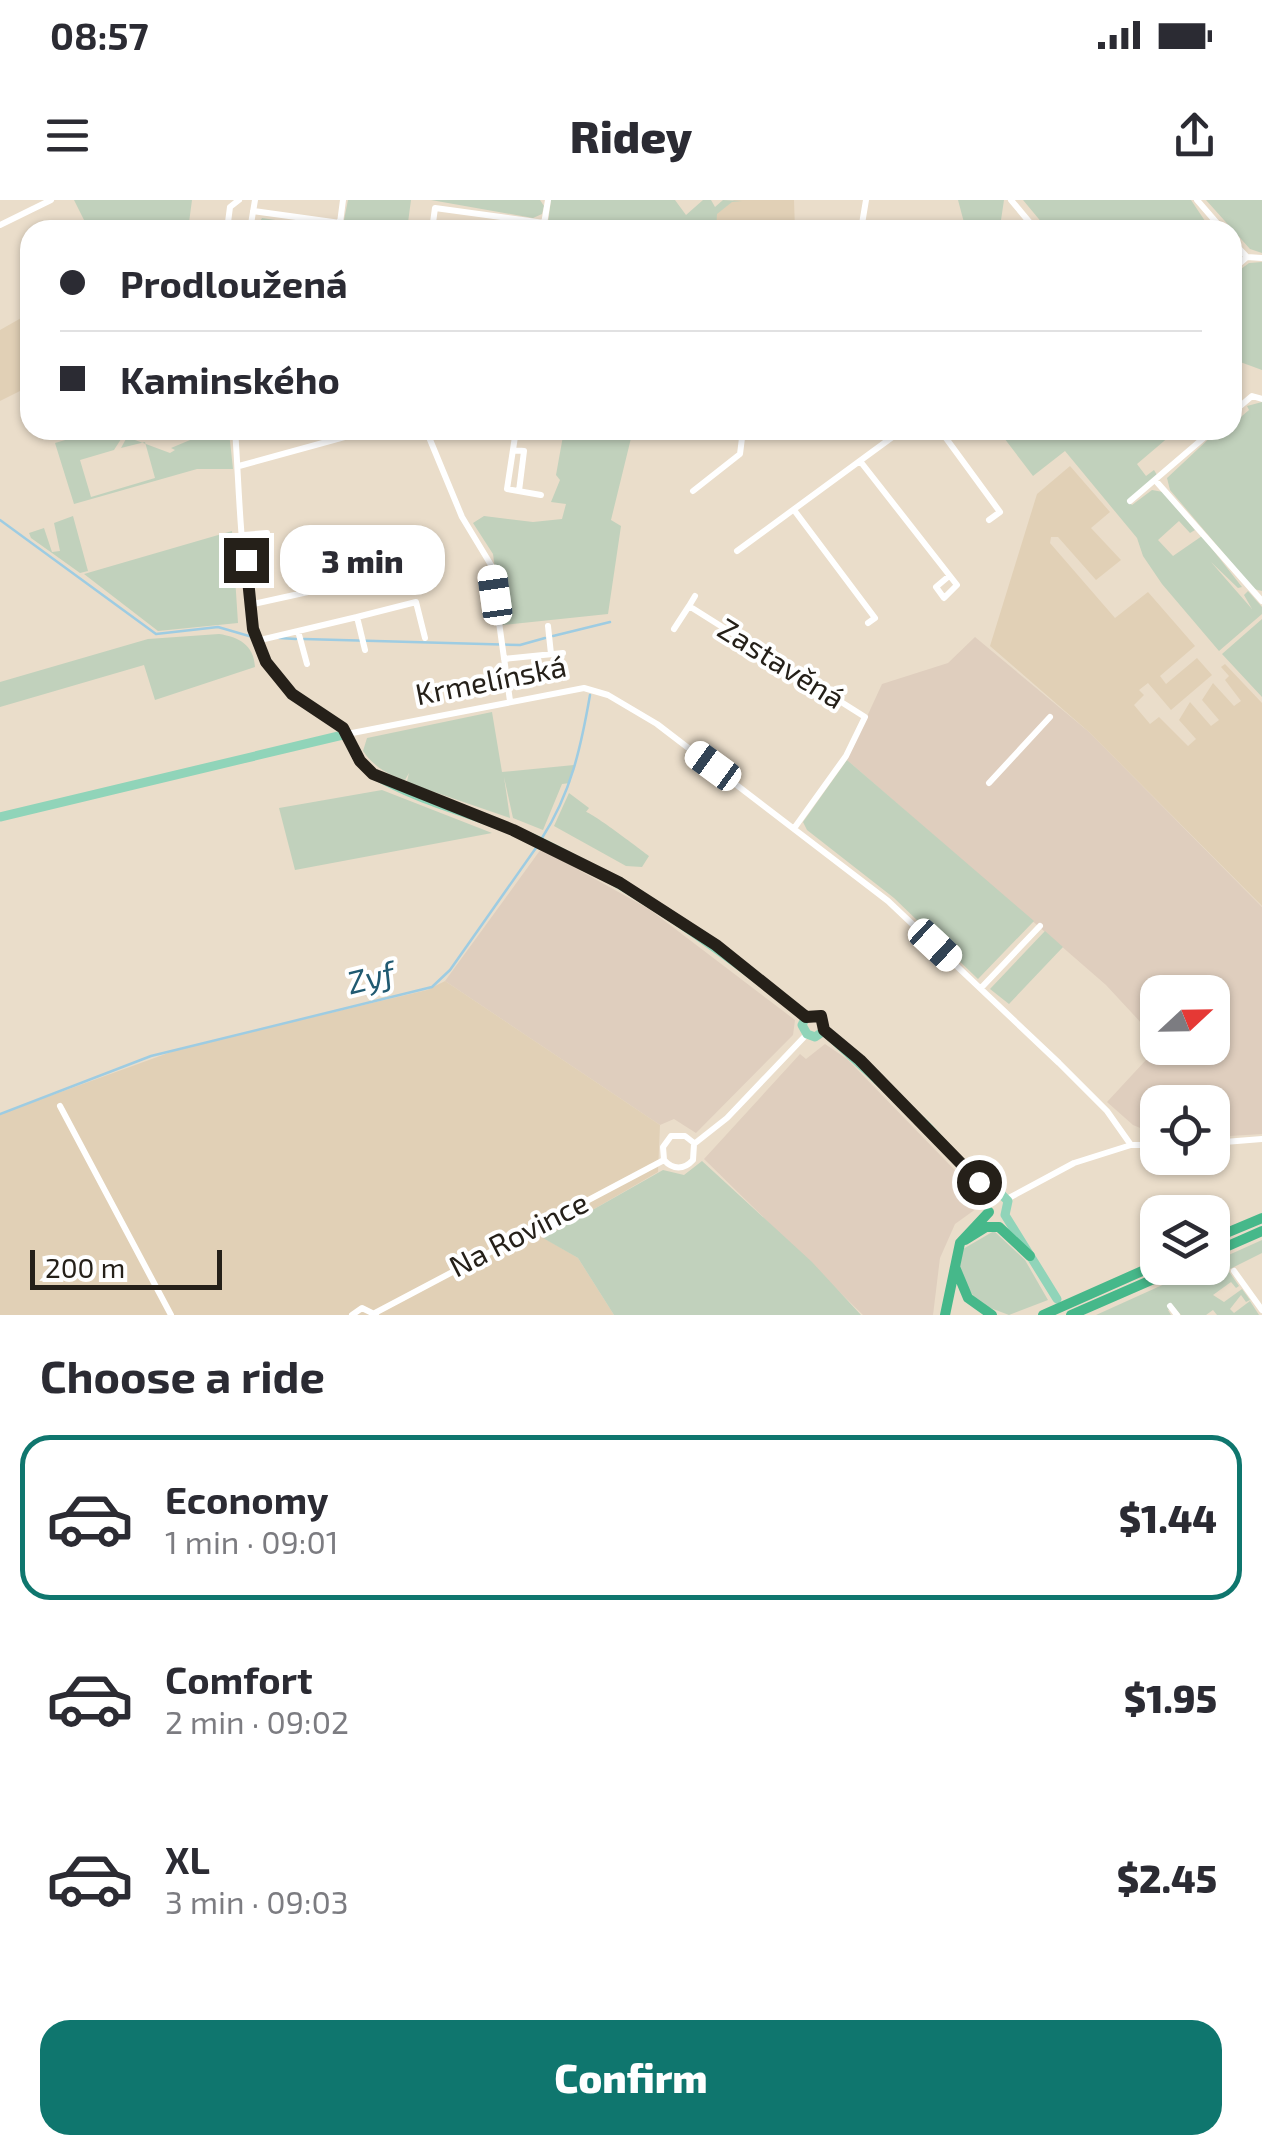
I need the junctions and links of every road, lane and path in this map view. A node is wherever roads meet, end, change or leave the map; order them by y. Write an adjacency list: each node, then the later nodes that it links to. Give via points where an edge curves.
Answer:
1 (51, 200): 10 (street)
2 (255, 200): 4 (street)
3 (1011, 200): 9 (street)
4 (253, 211): 5 (street); 6 (street)
5 (252, 220)
6 (313, 220)
7 (434, 220): 8 (street, via 436,208)
8 (508, 220)
9 (1028, 220)
10 (0, 225)
11 (1242, 252): 12 (street)
12 (1247, 258): 13 (street); 14 (street)
13 (1262, 258)
14 (1242, 262)
15 (237, 440): 24 (street)
16 (334, 440): 24 (street)
17 (430, 440): 52 (street, via 491,564)
18 (515, 440): 27 (street, via 507,490)
19 (742, 440): 26 (street, via 740,454)
20 (888, 440): 23 (street)
21 (947, 440): 30 (street, via 1000,512)
22 (1202, 440): 25 (street)
23 (860, 461): 29 (street); 36 (street)
24 (239, 466): 32 (street)
25 (1156, 480): 28 (street); 39 (street)
26 (693, 491)
27 (541, 495)
28 (1130, 502)
29 (794, 510): 34 (street); 43 (street, via 875,618)
30 (989, 520)
31 (268, 532): 32 (street)
32 (244, 534): 40 (street)
33 (325, 536): 37 (street, via 303,542 317,590)
34 (737, 552)
35 (294, 568): 37 (street)
36 (949, 576)
37 (300, 594): 40 (street)
38 (695, 596): 41 (street, Zastavěná)
39 (1262, 601)
40 (249, 605): 48 (street)
41 (689, 606): 45 (street, Zastavěná); 59 (street, Zastavěná, via 865,717)
42 (356, 617): 46 (street); 47 (street, via 416,602); 49 (street)
43 (868, 623)
44 (548, 626): 51 (street)
45 (674, 629)
46 (298, 631): 48 (street); 53 (street)
47 (425, 638)
48 (256, 640): 56 (street, via 282,685)
49 (365, 650)
50 (563, 653): 51 (street)
51 (551, 654): 52 (street)
52 (504, 660): 54 (street)
53 (307, 664)
54 (510, 701): 56 (street, Krmelínská); 59 (street, Krmelínská, via 584,688 608,694)
55 (1050, 717): 57 (street)
56 (347, 734): 58 (main road, Krmelínská); 62 (main road, via 360,761 384,781 548,846 676,918)
57 (988, 783)
58 (0, 817)
59 (795, 827): 61 (street, Krmelínská, via 888,900)
60 (1040, 926): 61 (street)
61 (982, 988): 69 (street, Krmelínská, via 1107,1111)
62 (806, 1017): 63 (main road, via 821,1016); 64 (main road)
63 (824, 1030): 64 (main road); 72 (main road)
64 (807, 1034): 68 (street, Na Rovince)
65 (60, 1106): 91 (street)
66 (1262, 1139): 67 (street)
67 (1230, 1142)
68 (694, 1144): 71 (street, Na Rovince, via 690,1164 673,1167); 71 (street, Na Rovince, via 671,1136 662,1146)
69 (1131, 1144): 70 (street); 73 (street, via 1074,1162)
70 (1140, 1144)
71 (664, 1160): 90 (street, Na Rovince)
72 (992, 1197): 73 (main road); 74 (main road)
73 (1007, 1199): 75 (main road)
74 (989, 1212): 75 (main road); 79 (highway)
75 (1005, 1215): 81 (main road)
76 (1262, 1218): 77 (highway)
77 (1230, 1231)
78 (1262, 1231): 80 (highway)
79 (960, 1243): 81 (highway, via 999,1227); 82 (highway)
80 (1230, 1245)
81 (1030, 1256): 87 (main road)
82 (954, 1262): 93 (highway); 94 (highway, via 963,1292)
83 (1234, 1272): 88 (street)
84 (1140, 1275): 89 (highway)
85 (1140, 1285): 89 (highway)
86 (1170, 1306): 96 (street)
87 (1051, 1308): 89 (highway); 95 (highway)
88 (1262, 1310)
89 (1076, 1312)
90 (376, 1314): 92 (street, Na Rovince, via 362,1308)
91 (171, 1315)
92 (352, 1315)
93 (945, 1315)
94 (992, 1315)
95 (1029, 1315)
96 (1176, 1315)

